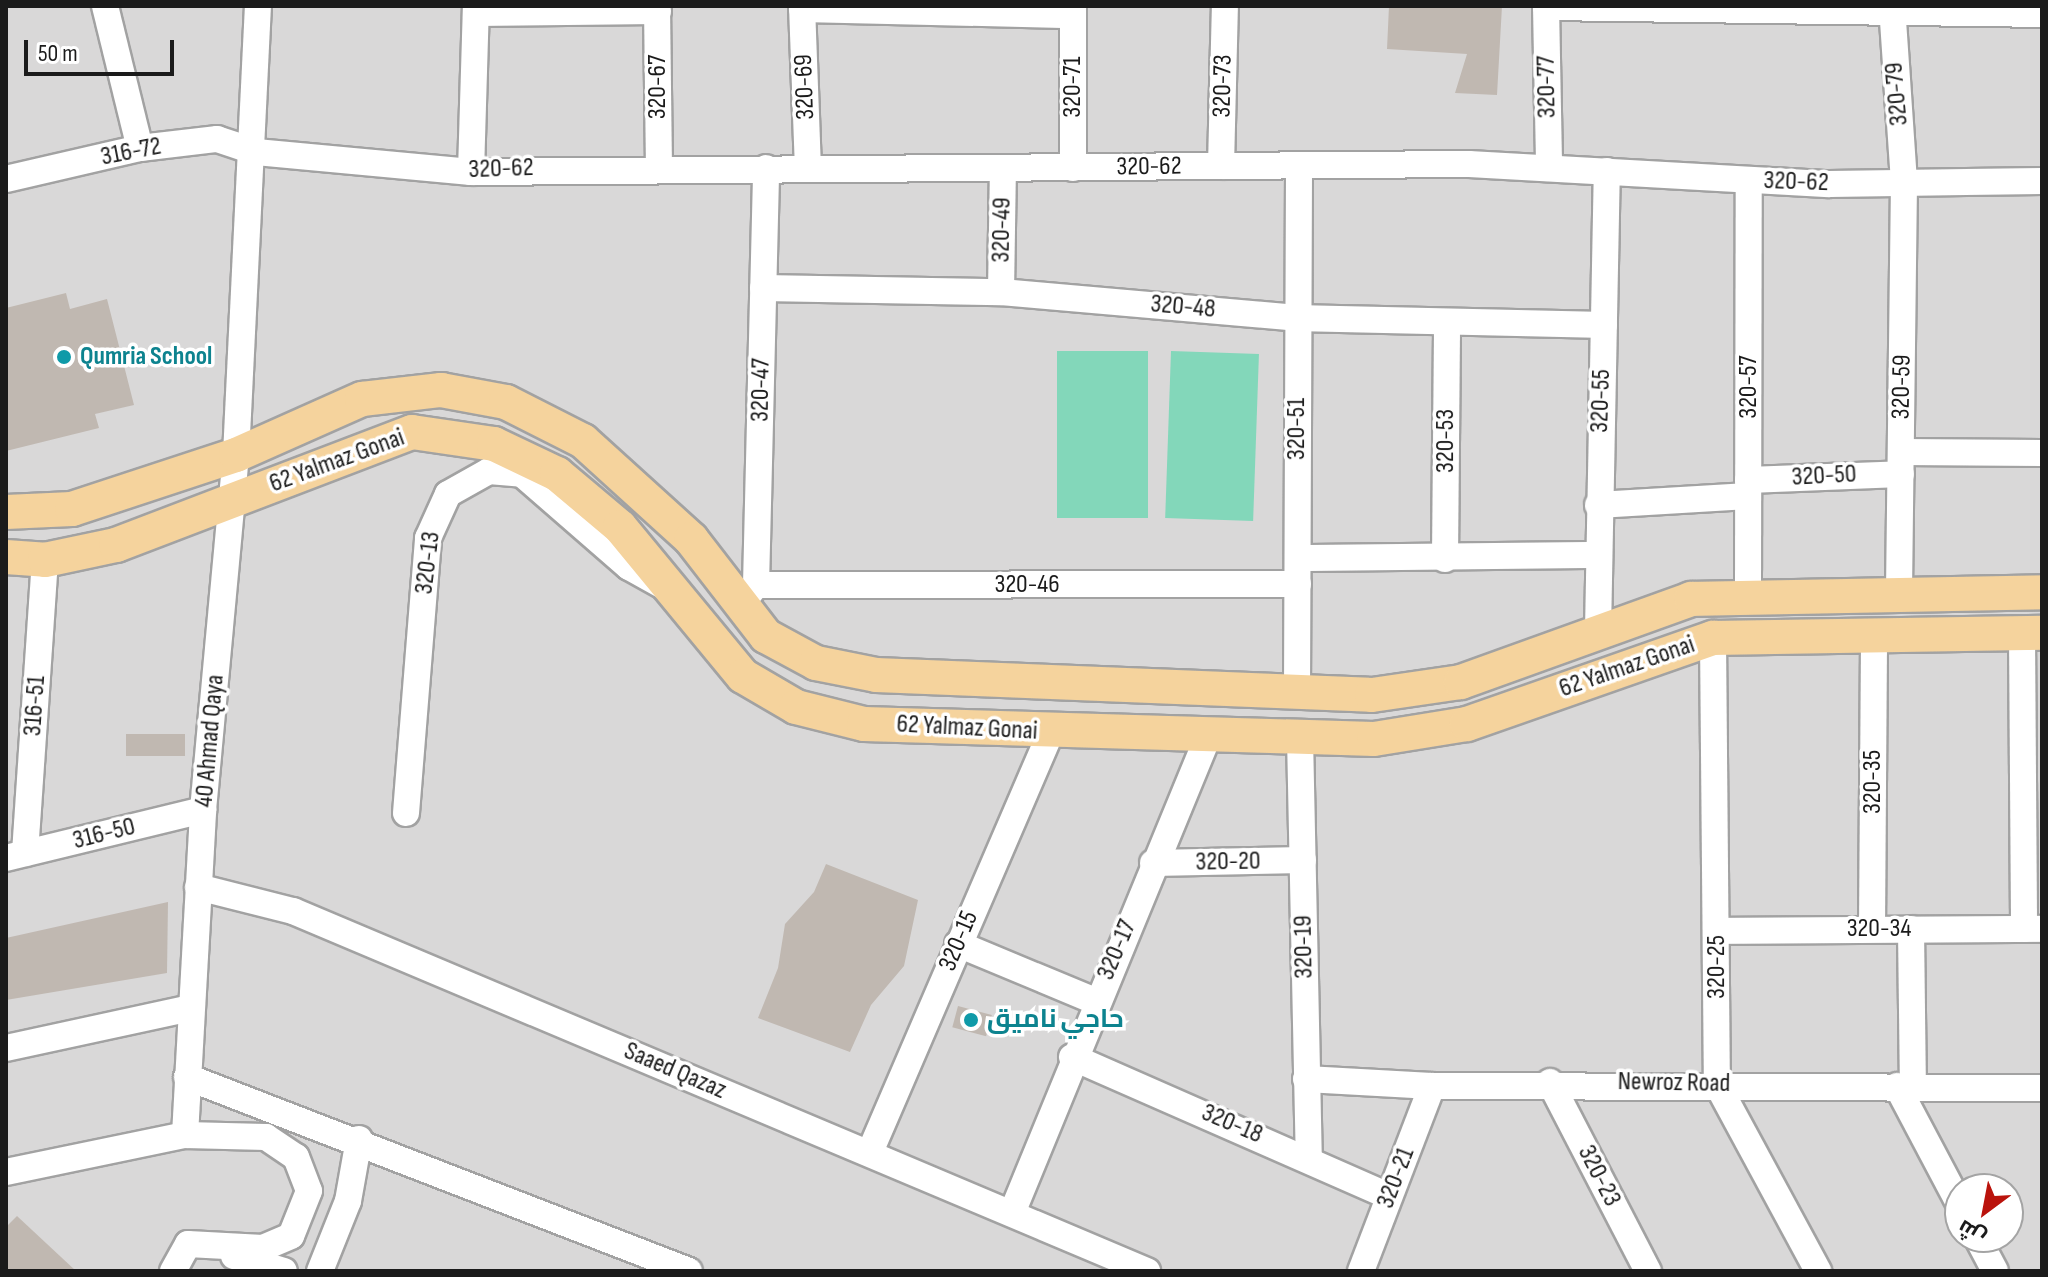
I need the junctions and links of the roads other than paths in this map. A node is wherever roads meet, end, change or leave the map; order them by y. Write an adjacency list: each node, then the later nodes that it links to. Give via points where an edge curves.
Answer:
1 (105, 6): 11 (street)
2 (258, 6): 12 (street, 40 Ahmad Qaya)
3 (1225, 6): 14 (street, 320-73)
4 (1546, 6): 9 (street); 19 (street, 320-77)
5 (658, 8): 7 (street); 15 (street, 320-67)
6 (802, 8): 8 (street); 17 (street, 320-69)
7 (476, 10): 22 (street)
8 (1073, 10): 18 (street, 320-71)
9 (1892, 11): 10 (street); 26 (street, 320-79)
10 (2032, 12)
11 (140, 148): 12 (street, 316-72, via 227,139); 23 (street, 316-72)
12 (256, 152): 22 (street, 320-62); 33 (street, 40 Ahmad Qaya)
13 (1299, 165): 14 (street, 320-62); 19 (street, 320-62); 29 (street, 320-51)
14 (1221, 166): 18 (street, 320-62)
15 (659, 167): 16 (street, 320-62); 22 (street, 320-62)
16 (766, 168): 17 (street, 320-62); 27 (street, 320-47)
17 (808, 168): 20 (street, 320-62)
18 (1073, 168): 20 (street, 320-62)
19 (1549, 168): 21 (street, 320-62)
20 (1003, 169): 28 (street, 320-49)
21 (1607, 171): 24 (street, 320-62); 31 (street, 320-55)
22 (471, 172)
23 (6, 179)
24 (1749, 180): 26 (street, 320-62); 35 (street, 320-57)
25 (2042, 181): 26 (street, 320-62)
26 (1904, 182): 34 (street, 320-59)
27 (763, 288): 28 (street, 320-48); 48 (street, 320-47)
28 (1001, 292): 29 (street, 320-48)
29 (1297, 318): 30 (street, 320-48); 41 (street, 320-51)
30 (1447, 322): 31 (street, 320-48); 42 (street, 320-53)
31 (1604, 325): 37 (street, 320-55)
32 (2042, 453): 34 (street, 320-50)
33 (236, 455): 36 (street, 40 Ahmad Qaya); 38 (main road, 62 Yalmaz Gonai, via 72,509); 48 (main road, 62 Yalmaz Gonai, via 362,399 441,390 484,395 583,441)
34 (1901, 463): 35 (street, 320-50); 47 (street, 320-59)
35 (1748, 488): 37 (street, 320-50); 49 (street, 320-57)
36 (233, 501): 43 (main road, 62 Yalmaz Gonai, via 116,545); 46 (main road, 62 Yalmaz Gonai, via 372,444 412,432 451,434 494,444 557,474 620,527); 60 (street, 40 Ahmad Qaya)
37 (1598, 505): 39 (street, 320-55)
38 (6, 512)
39 (1598, 555): 42 (street); 50 (street, 320-55)
40 (6, 557): 43 (main road, 62 Yalmaz Gonai)
41 (1298, 558): 42 (street); 44 (street, 320-51)
42 (1445, 559)
43 (45, 560): 62 (street, 316-51)
44 (1298, 584): 48 (street, 320-46); 55 (street, 320-51)
45 (2042, 592): 47 (main road, 62 Yalmaz Gonai)
46 (670, 593): 57 (main road, 62 Yalmaz Gonai, via 743,676 796,707 864,724); 61 (street, 320-13, via 522,474 497,470 460,484 438,507 428,538)
47 (1899, 593): 49 (main road, 62 Yalmaz Gonai)
48 (748, 595): 55 (main road, 62 Yalmaz Gonai, via 791,652 845,670)
49 (1748, 595): 50 (main road, 62 Yalmaz Gonai, via 1691,599)
50 (1598, 631): 54 (main road, 62 Yalmaz Gonai)
51 (1874, 634): 52 (main road, 62 Yalmaz Gonai); 53 (main road, 62 Yalmaz Gonai); 66 (street, 320-35)
52 (2032, 634): 68 (street)
53 (1713, 638): 56 (main road, 62 Yalmaz Gonai); 69 (street, 320-25)
54 (1534, 655): 55 (main road, 62 Yalmaz Gonai, via 1434,690); 56 (main road)
55 (1297, 692)
56 (1550, 693): 59 (main road, 62 Yalmaz Gonai, via 1467,724 1374,739)
57 (1051, 732): 58 (main road, 62 Yalmaz Gonai); 70 (street, 320-15)
58 (1209, 734): 59 (main road, 62 Yalmaz Gonai); 64 (street, 320-17)
59 (1300, 737): 63 (street, 320-19)
60 (203, 810): 62 (street, 316-50); 65 (street, 40 Ahmad Qaya)
61 (406, 813)
62 (15, 855)
63 (1303, 860): 64 (street, 320-20); 76 (street, 320-19)
64 (1153, 863): 71 (street, 320-17)
65 (198, 887): 72 (street, 40 Ahmad Qaya); 84 (street, Saaed Qazaz, via 293,911)
66 (1872, 929): 67 (street, 320-34); 69 (street, 320-34)
67 (1911, 929): 68 (street, 320-34); 80 (street)
68 (2033, 929)
69 (1716, 931): 78 (street, 320-25)
70 (958, 944): 71 (street); 84 (street, 320-15)
71 (1095, 1001): 74 (street, 320-17)
72 (191, 1008): 73 (street); 75 (street, 40 Ahmad Qaya)
73 (6, 1048)
74 (1072, 1057): 85 (street, 320-18); 89 (street, 320-17)
75 (187, 1077): 82 (street, 40 Ahmad Qaya); 83 (street)
76 (1306, 1079): 79 (street, Newroz Road); 85 (street, 320-19)
77 (1550, 1082): 78 (street, Newroz Road); 79 (street, Newroz Road); 98 (street, 320-23)
78 (1717, 1084): 80 (street, Newroz Road); 99 (street, 320-25)
79 (1432, 1086): 88 (street, 320-21)
80 (1905, 1086): 81 (street, Newroz Road); 87 (street)
81 (2042, 1088)
82 (185, 1135): 86 (street); 90 (street, via 277,1141 303,1167 309,1191 296,1230 278,1244)
83 (359, 1139): 94 (street, via 348,1201); 95 (street)
84 (870, 1152): 89 (street, Saaed Qazaz)
85 (1309, 1157): 88 (street, 320-18)
86 (6, 1172)
87 (1945, 1173)
88 (1389, 1196): 97 (street, 320-21)
89 (1012, 1213): 96 (street, Saaed Qazaz)
90 (188, 1244): 92 (street); 93 (street)
91 (1985, 1253): 100 (street)
92 (173, 1271)
93 (284, 1271)
94 (320, 1271)
95 (689, 1271)
96 (1147, 1271)
97 (1361, 1271)
98 (1648, 1271)
99 (1818, 1271)
100 (1995, 1271)

